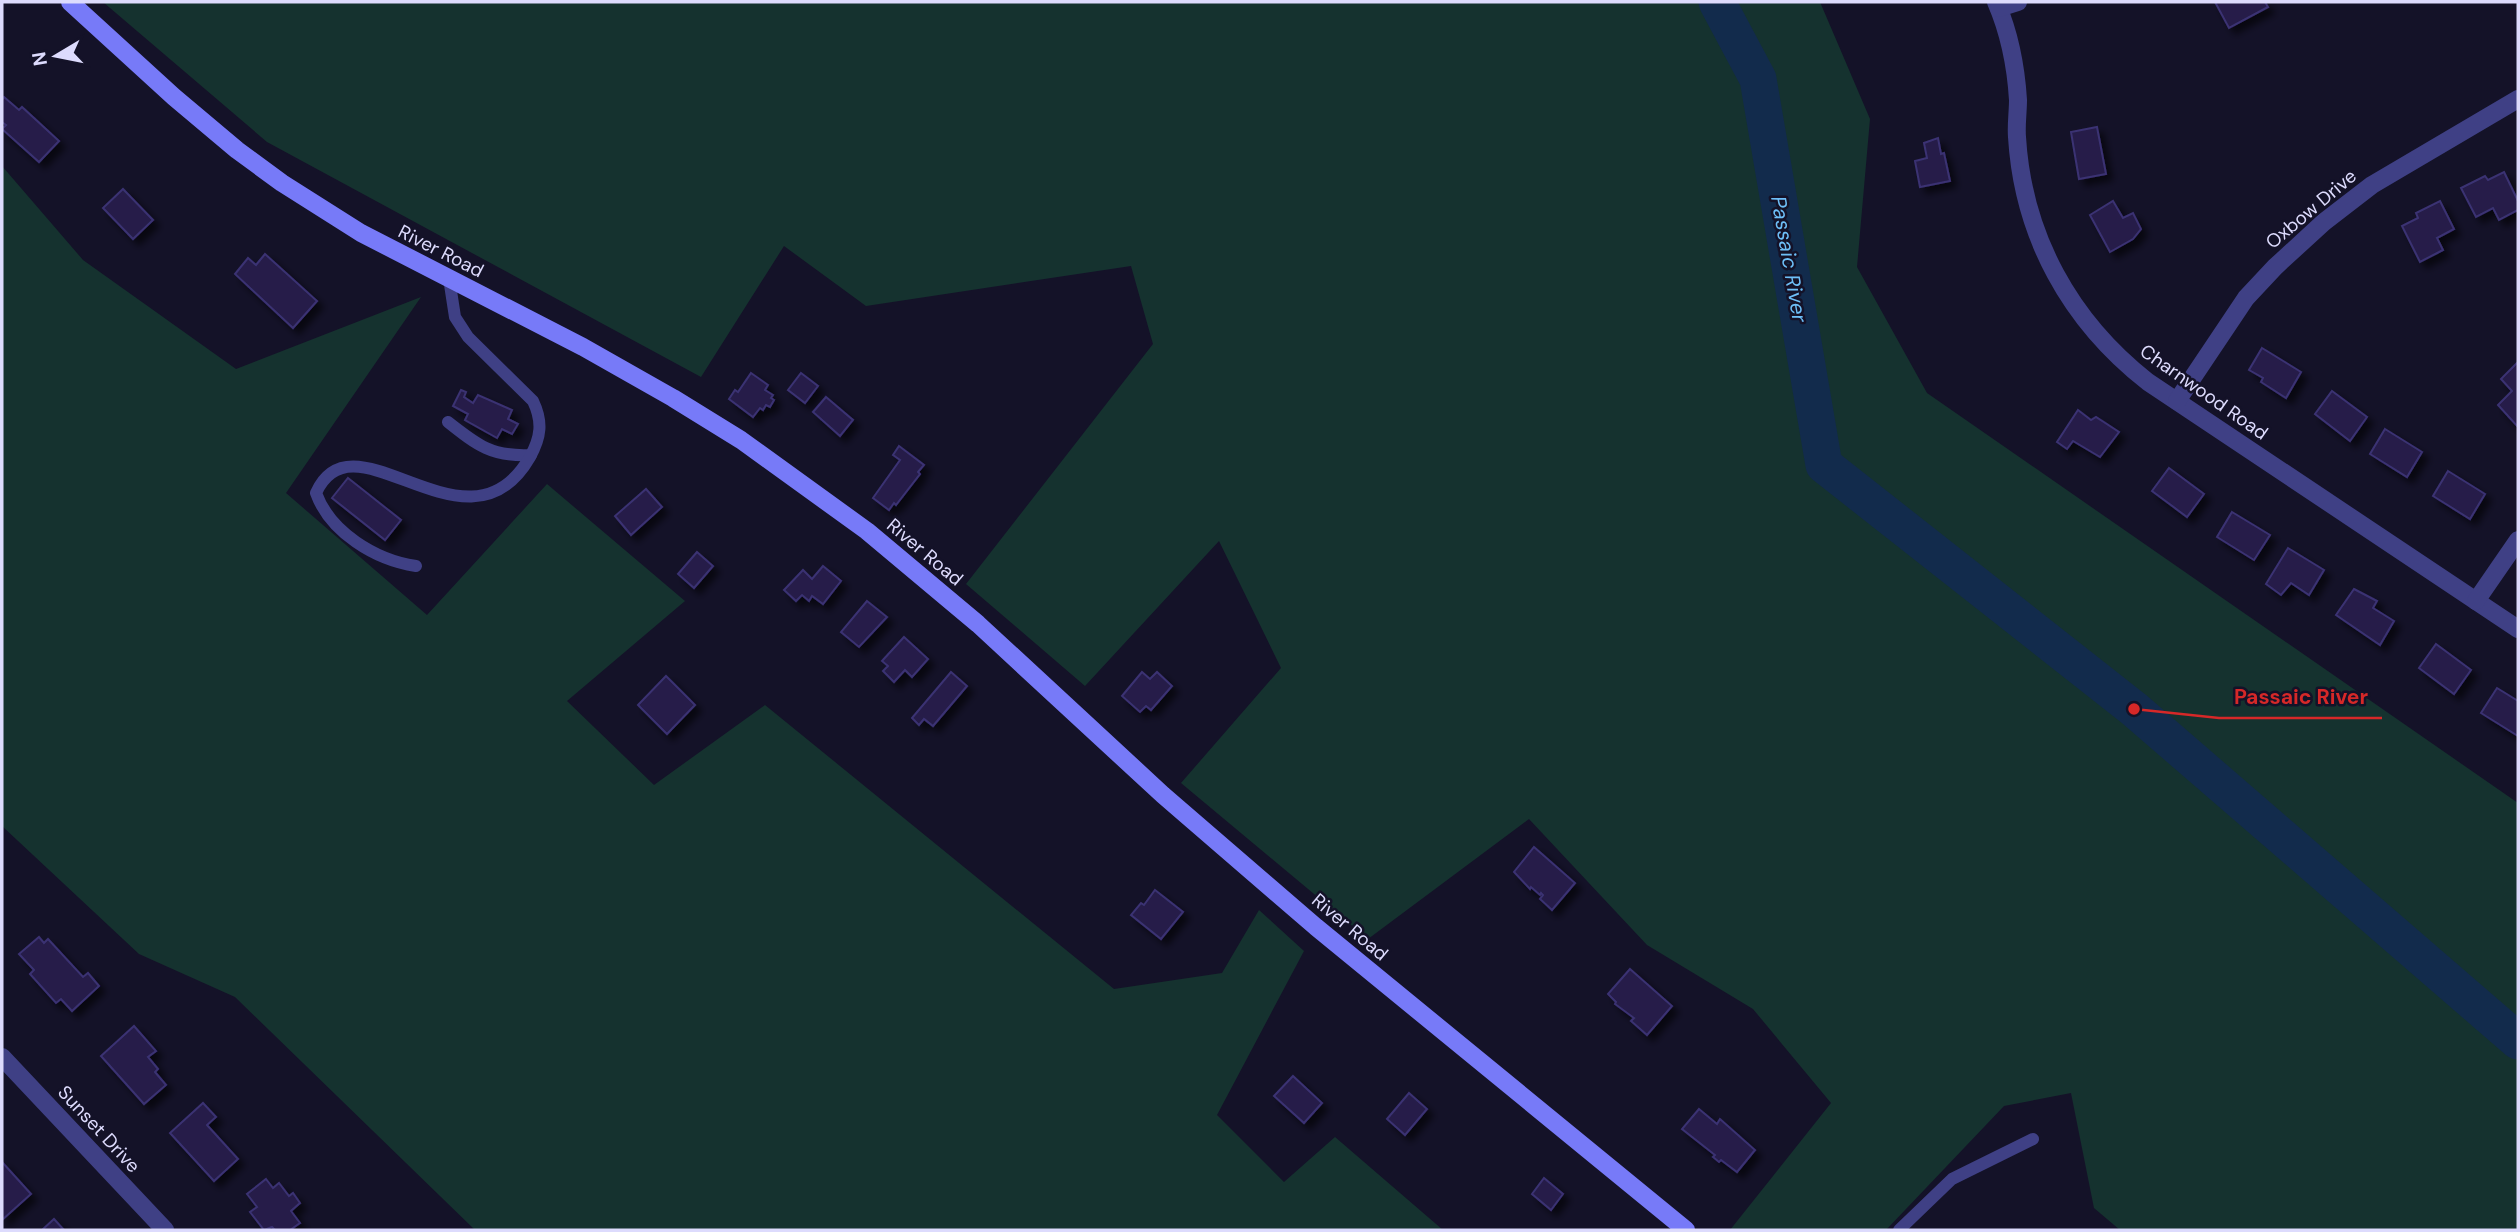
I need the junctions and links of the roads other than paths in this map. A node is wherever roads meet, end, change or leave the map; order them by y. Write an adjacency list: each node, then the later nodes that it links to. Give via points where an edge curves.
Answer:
1 (70, 2): 5 (street, River Road, via 174,97 282,183 361,233)
2 (2018, 2): 3 (street)
3 (1997, 5): 6 (street, Charnwood Road, via 2014,66 2019,167 2048,263 2083,320 2105,345)
4 (2518, 99): 6 (street, Oxbow Drive, via 2372,185 2324,222 2246,298)
5 (449, 278): 8 (lane, via 455,317 468,337 539,412 541,427); 16 (street, River Road, via 673,398 867,530 1306,918)
6 (2177, 401): 11 (street, Charnwood Road)
7 (448, 422): 8 (lane, via 474,444 492,452)
8 (531, 455): 10 (lane, via 512,482 478,497 432,490 365,467 340,467 322,480 316,493 322,510 337,526 374,552)
9 (2518, 540): 11 (street)
10 (416, 566)
11 (2476, 601): 12 (street, Charnwood Road)
12 (2518, 629)
13 (2, 1057): 15 (street, Sunset Drive)
14 (2034, 1139): 17 (lane, via 1952,1179)
15 (165, 1230)
16 (1686, 1230)
17 (1899, 1230)

